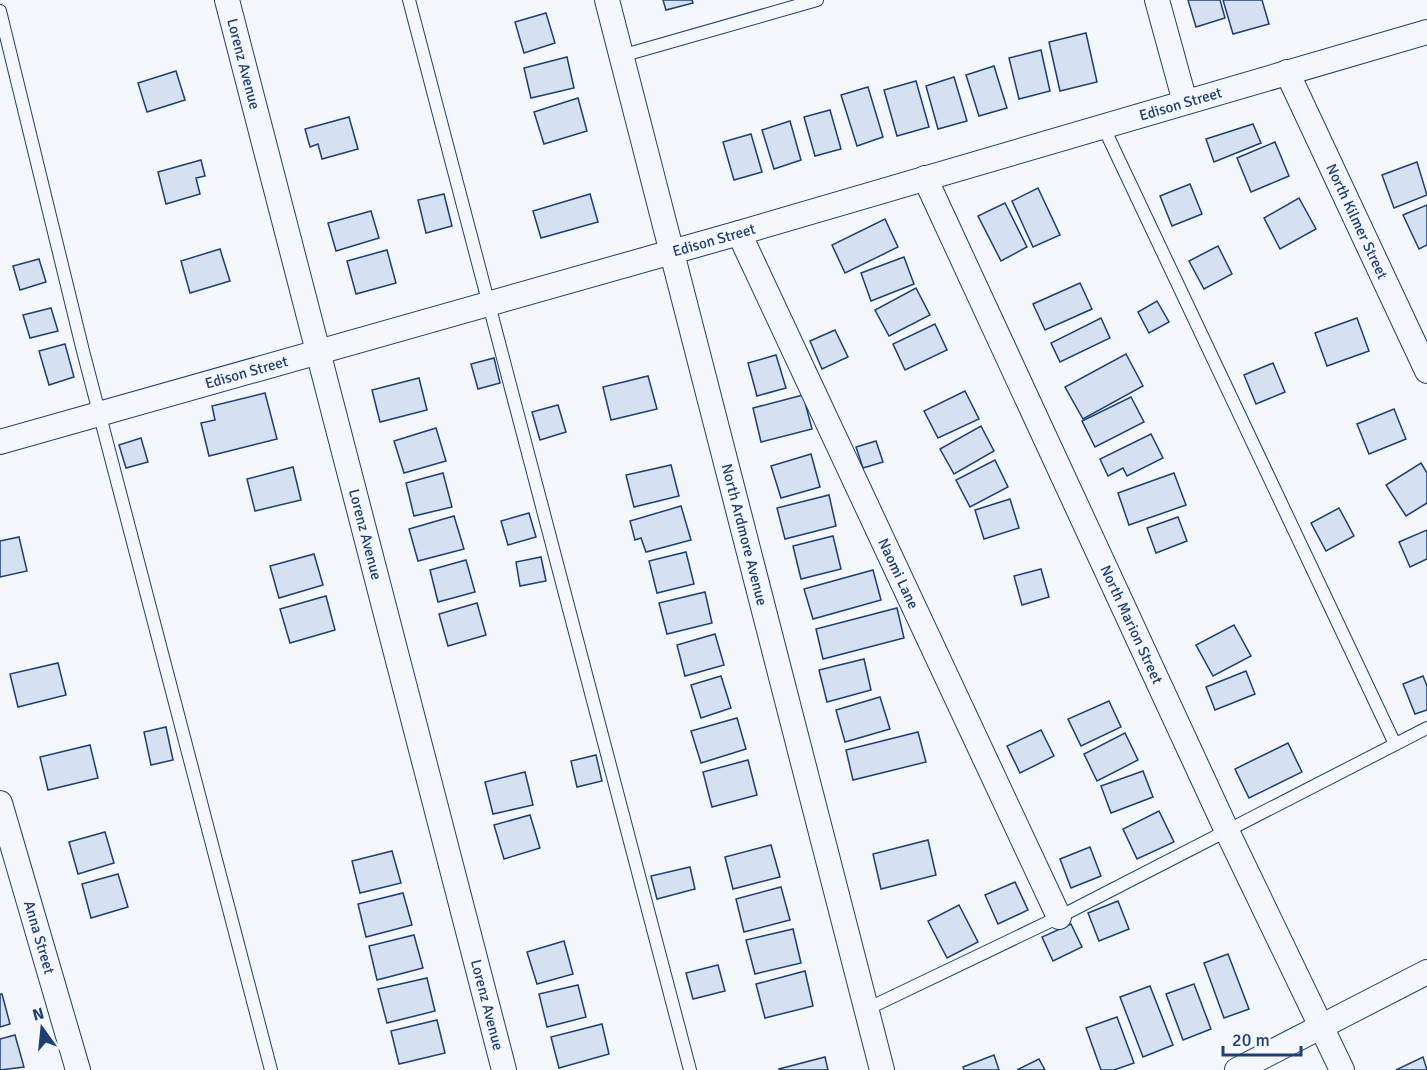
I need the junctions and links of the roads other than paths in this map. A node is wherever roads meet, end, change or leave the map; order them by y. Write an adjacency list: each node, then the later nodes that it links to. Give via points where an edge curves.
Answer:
1 (227, 0): 16 (street, Lorenz Avenue)
2 (409, 0): 15 (lane)
3 (607, 0): 8 (street, North Ardmore Avenue)
4 (817, 0): 8 (lane)
5 (1157, 0): 10 (street)
6 (0, 10): 18 (lane, via 80,339)
7 (1427, 32): 9 (street, Edison Street)
8 (621, 56): 14 (street, North Ardmore Avenue)
9 (1287, 72): 10 (street, Edison Street); 17 (street, North Kilmer Street)
10 (1185, 102): 11 (street, Edison Street)
11 (1103, 126): 12 (street, Edison Street); 21 (lane)
12 (925, 178): 13 (street, Edison Street); 23 (street, North Marion Street)
13 (739, 233): 14 (street, Edison Street); 24 (street, Naomi Lane)
14 (670, 252): 15 (street, Edison Street); 26 (street, North Ardmore Avenue)
15 (490, 304): 16 (street, Edison Street); 31 (lane)
16 (317, 352): 18 (street, Edison Street); 30 (street, Lorenz Avenue)
17 (1427, 371)
18 (102, 413): 19 (street, Edison Street); 29 (lane)
19 (0, 442)
20 (1427, 728): 21 (lane)
21 (1395, 744): 23 (lane)
22 (0, 803): 28 (street, Anna Street)
23 (1227, 831): 24 (lane); 27 (street, North Marion Street)
24 (1059, 916): 26 (lane)
25 (1427, 972): 27 (street)
26 (867, 1009): 32 (street, North Ardmore Avenue)
27 (1321, 1026): 33 (street); 34 (street, North Marion Street)
28 (78, 1070)
29 (272, 1070)
30 (504, 1070)
31 (690, 1070)
32 (882, 1070)
33 (1237, 1070)
34 (1342, 1070)

